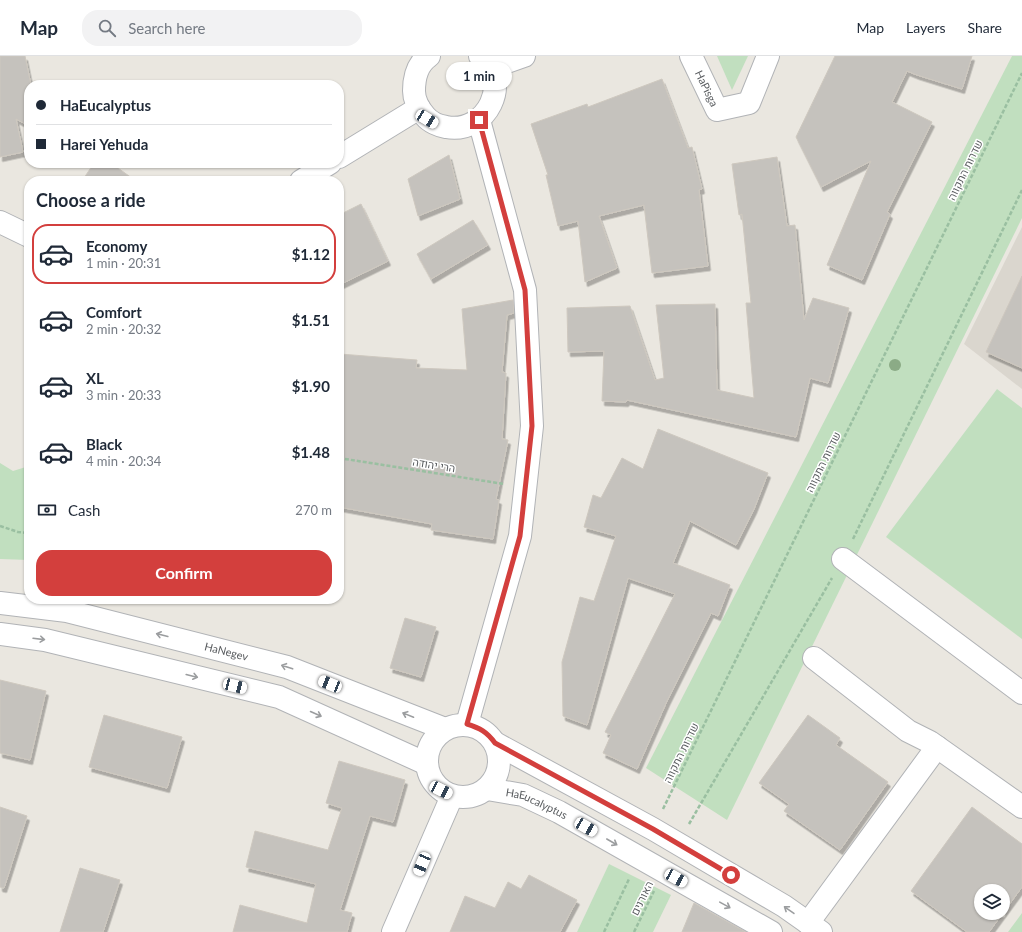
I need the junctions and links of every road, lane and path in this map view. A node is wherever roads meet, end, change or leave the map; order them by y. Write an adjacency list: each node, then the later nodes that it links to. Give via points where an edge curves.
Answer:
1 (429, 56): 7 (street, via 418,68 414,81 414,95)
2 (524, 56): 5 (street)
3 (691, 56): 4 (street, HaPisga, via 717,110 749,103)
4 (768, 56)
5 (485, 62): 8 (street, via 494,82 494,96 489,110)
6 (1022, 73): 32 (path, שדרות התקווה)
7 (419, 108): 8 (street, via 427,119 439,126 453,129 467,127); 9 (street)
8 (479, 120): 16 (street, via 525,290 532,426)
9 (344, 154)
10 (322, 168): 11 (street)
11 (309, 176)
12 (1022, 190): 19 (path)
13 (0, 222): 14 (street)
14 (24, 234)
15 (344, 459): 16 (path, הרי יהודה)
16 (526, 487): 24 (street, via 520,536)
17 (0, 526): 18 (path)
18 (24, 533)
19 (844, 559): 23 (street); 33 (path)
20 (0, 603): 25 (street, HaNegev, one-way to 20, via 287,667 66,611)
21 (0, 634): 28 (street, one-way to 28, via 45,640 279,697)
22 (814, 658): 27 (street, via 908,731)
23 (1022, 693)
24 (467, 724): 25 (street); 26 (street, via 483,730)
25 (445, 729): 28 (street, via 435,737)
26 (495, 743): 29 (street, via 499,767 495,779); 32 (street)
27 (937, 747): 31 (street); 36 (street)
28 (427, 764): 30 (street, via 432,781)
29 (487, 789): 30 (street, via 476,795); 34 (street, HaEucalyptus, one-way to 34, via 530,798)
30 (452, 796): 37 (street)
31 (1022, 807)
32 (653, 829): 33 (street)
33 (678, 843): 36 (street, one-way to 33, via 784,906)
34 (639, 857): 35 (street, HaEucalyptus); 38 (path)
35 (664, 871): 39 (path, האורנים); 40 (street, HaEucalyptus, one-way to 40)
36 (814, 927)
37 (393, 932)
38 (604, 932)
39 (634, 932)
40 (771, 932)

